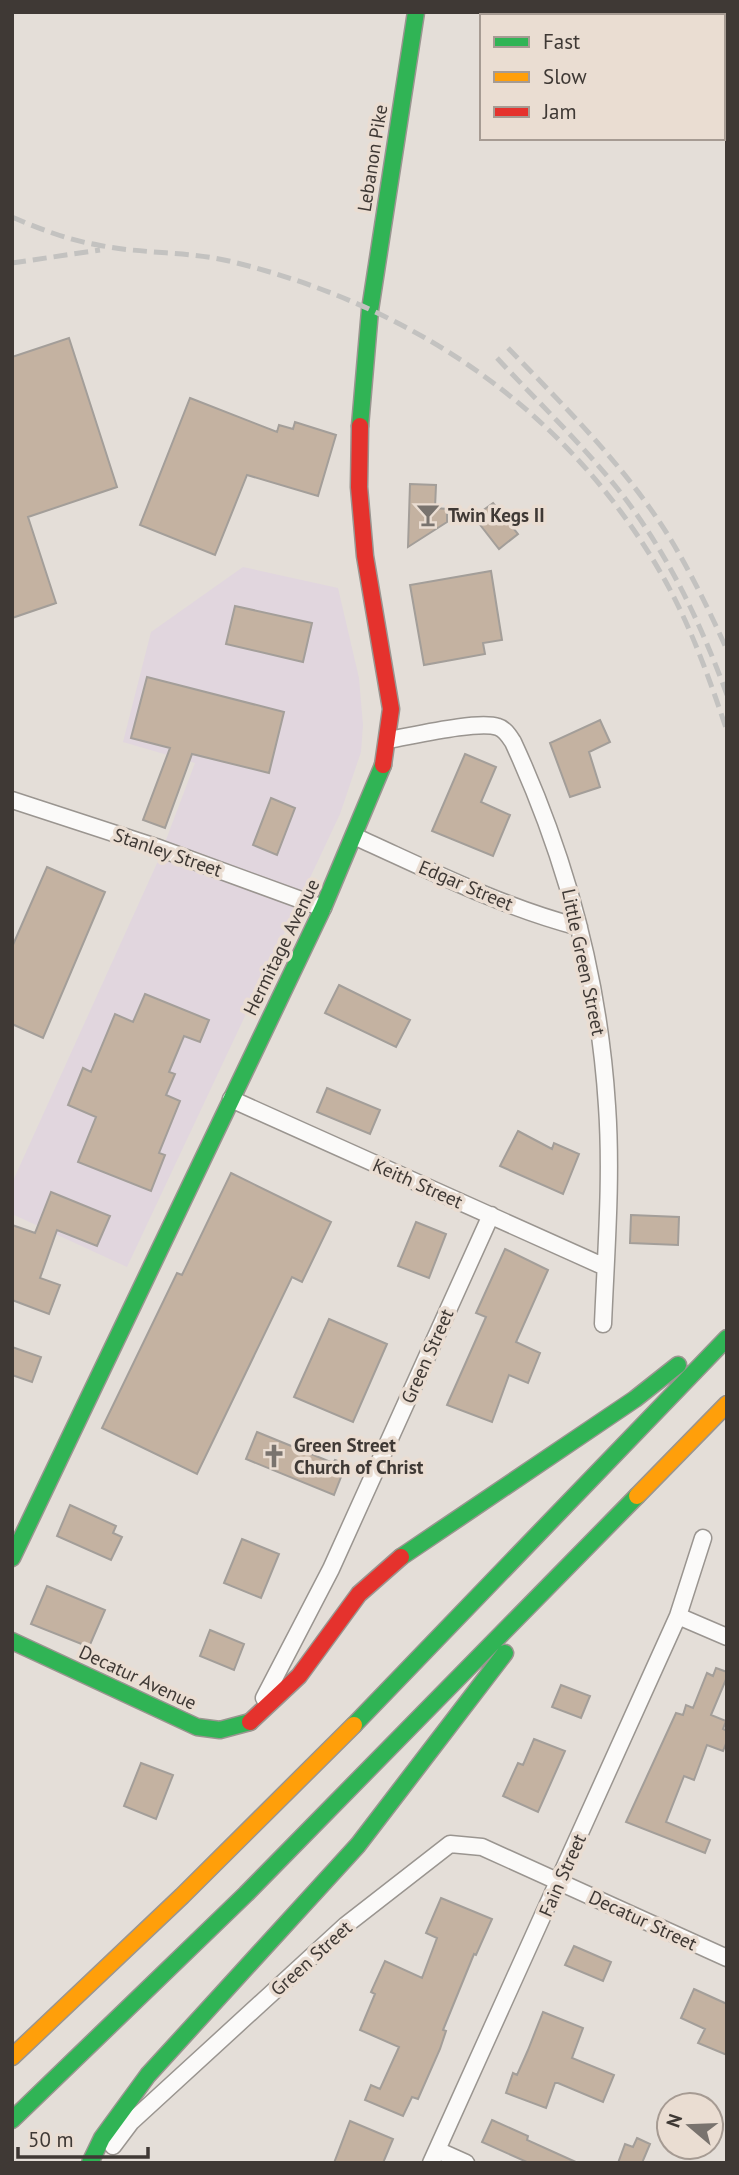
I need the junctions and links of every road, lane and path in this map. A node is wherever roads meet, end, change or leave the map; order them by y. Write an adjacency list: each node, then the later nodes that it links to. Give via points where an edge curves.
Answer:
1 (416, 12): 2 (main road, Lebanon Pike)
2 (370, 310): 3 (main road, Hermitage Avenue, via 359,487 365,556 390,697)
3 (388, 740): 5 (main road, Hermitage Avenue, via 382,774); 7 (street, Little Green Street, via 480,725 505,730 555,839)
4 (12, 800): 6 (street, Stanley Street)
5 (356, 837): 6 (main road, Hermitage Avenue); 7 (street, Edgar Street, via 492,897)
6 (323, 908): 8 (main road, Hermitage Avenue)
7 (579, 927): 10 (street, Little Green Street, via 603,1050)
8 (230, 1099): 9 (street, Keith Street); 16 (main road, Hermitage Avenue)
9 (491, 1215): 10 (street, Keith Street); 22 (street, Green Street, via 331,1569)
10 (605, 1267): 11 (street, Little Green Street)
11 (603, 1324)
12 (727, 1326): 22 (main road, via 635,1399 410,1549 359,1594 299,1676)
13 (727, 1338): 25 (main road, via 269,1811 155,1925)
14 (727, 1404): 17 (main road)
15 (703, 1538): 19 (street, Fain Street)
16 (16, 1541): 18 (main road, Hermitage Avenue)
17 (586, 1547): 26 (main road, via 246,1894); 28 (main road, via 358,1845 148,2075 102,2138)
18 (12, 1558)
19 (678, 1616): 20 (street); 23 (street, Fain Street)
20 (727, 1637)
21 (12, 1641): 22 (main road, Decatur Avenue, via 189,1724 220,1730)
22 (250, 1722)
23 (559, 1881): 24 (street, Decatur Street); 27 (street, Fain Street); 29 (street, Green Street, via 482,1847 450,1844 346,1925 131,2122)
24 (727, 1958)
25 (12, 2057)
26 (12, 2120)
27 (434, 2156): 30 (street)
28 (90, 2163)
29 (100, 2163)
30 (466, 2163)

